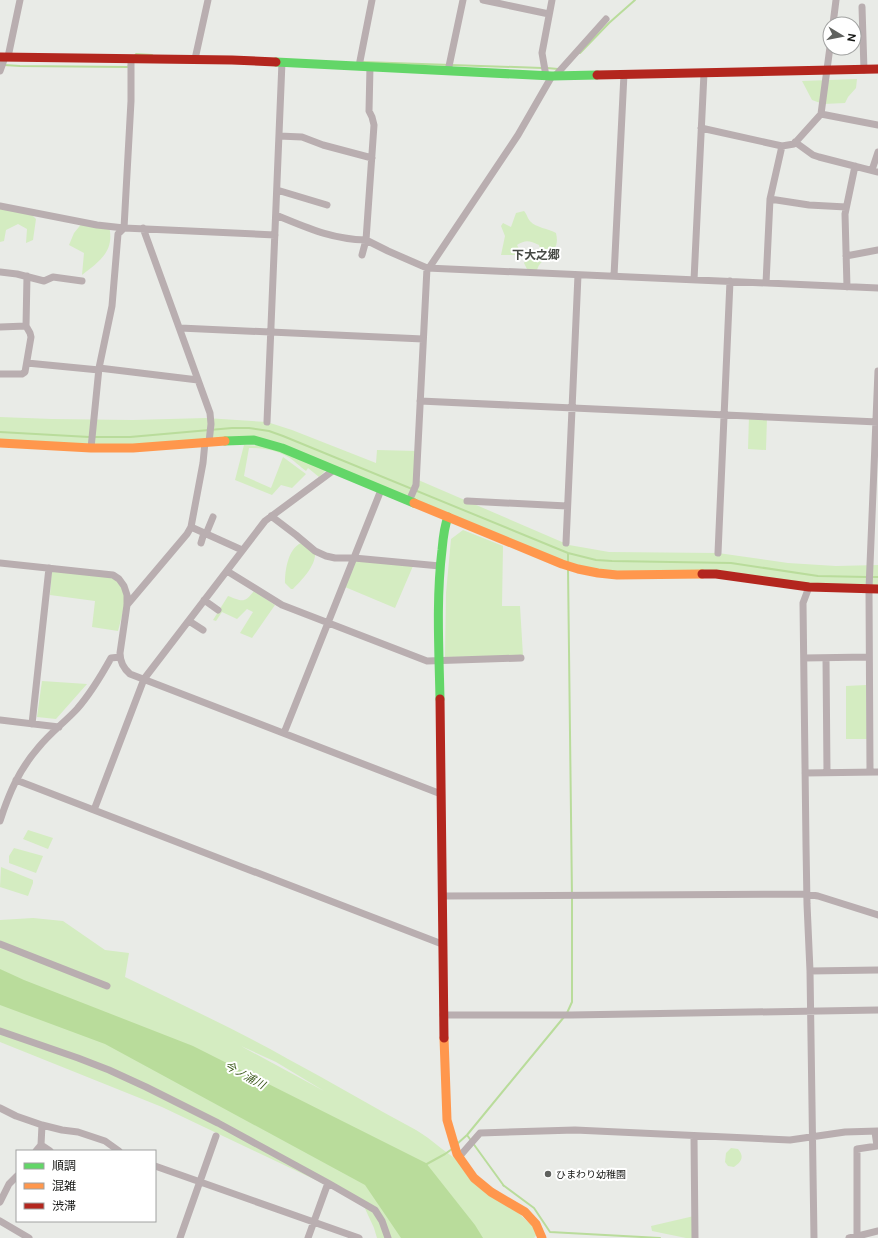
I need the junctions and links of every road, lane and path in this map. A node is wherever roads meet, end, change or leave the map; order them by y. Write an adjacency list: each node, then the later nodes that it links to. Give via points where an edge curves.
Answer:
1 (20, 0): 13 (street)
2 (208, 0): 15 (street)
3 (372, 0): 17 (street)
4 (463, 0): 22 (street)
5 (483, 0): 9 (street)
6 (552, 0): 9 (street)
7 (836, 0): 10 (street)
8 (862, 7): 20 (street)
9 (550, 14): 26 (street, via 542,53)
10 (834, 16)
11 (606, 19): 26 (street)
12 (829, 56): 23 (street)
13 (4, 57): 14 (street); 21 (street)
14 (131, 59): 15 (street); 43 (street)
15 (195, 59): 16 (street)
16 (282, 62): 17 (street); 30 (street)
17 (359, 66): 18 (street)
18 (370, 67): 22 (street); 34 (street, via 369,111 374,125)
19 (878, 69): 20 (street)
20 (864, 70): 23 (street)
21 (0, 71)
22 (448, 71): 26 (street)
23 (827, 71): 24 (street); 27 (street)
24 (704, 73): 25 (street); 29 (street)
25 (624, 74): 26 (street); 54 (street)
26 (551, 76): 50 (street, via 518,135)
27 (821, 114): 28 (street); 31 (street)
28 (878, 125)
29 (700, 128): 32 (street); 55 (street)
30 (279, 136): 34 (street, via 302,137); 37 (street)
31 (795, 142): 32 (street); 35 (street, via 813,155)
32 (782, 146): 38 (street)
33 (878, 152): 36 (street)
34 (372, 158): 46 (street)
35 (855, 166): 36 (street); 41 (street)
36 (875, 171)
37 (277, 190): 39 (street); 42 (street)
38 (770, 200): 41 (street); 58 (street)
39 (327, 204)
40 (0, 206): 43 (street)
41 (846, 208): 49 (street)
42 (276, 215): 45 (street); 46 (street, via 324,234)
43 (124, 228): 44 (street); 67 (street, via 118,234 112,306)
44 (143, 228): 45 (street); 63 (street)
45 (275, 235): 64 (street)
46 (366, 240): 48 (street); 50 (street)
47 (878, 250): 49 (street)
48 (362, 255)
49 (846, 256): 59 (street)
50 (428, 268): 52 (street); 65 (street)
51 (0, 272): 53 (street)
52 (578, 275): 54 (street); 72 (street)
53 (27, 276): 56 (street, via 44,281 53,277); 61 (street)
54 (614, 276): 55 (street)
55 (694, 280): 57 (street)
56 (82, 281)
57 (730, 281): 58 (street); 73 (street)
58 (766, 283): 59 (street)
59 (847, 287): 60 (street)
60 (878, 288)
61 (26, 326): 62 (street); 66 (street, via 31,337)
62 (0, 327)
63 (180, 328): 64 (street); 70 (street)
64 (271, 331): 65 (street); 74 (street)
65 (423, 339): 71 (street)
66 (27, 363): 67 (street); 69 (street, via 22,374)
67 (99, 369): 70 (street); 78 (street)
68 (878, 371): 75 (street)
69 (0, 374)
70 (198, 380): 76 (street, via 210,413 211,424)
71 (420, 401): 72 (street); 81 (street, via 416,485)
72 (571, 408): 73 (street); 83 (street)
73 (724, 415): 75 (street); 92 (street)
74 (267, 422)
75 (877, 422): 99 (street, via 870,571)
76 (207, 442): 78 (street, via 133,448); 79 (street, via 254,440 282,448); 87 (street)
77 (0, 443): 78 (street)
78 (91, 446)
79 (334, 470): 80 (street); 84 (street)
80 (382, 490): 81 (street); 93 (street)
81 (410, 499): 86 (street)
82 (466, 501): 83 (street)
83 (568, 506): 90 (street)
84 (271, 516): 91 (street); 93 (street, via 315,551 335,558)
85 (213, 517): 88 (street)
86 (448, 517): 95 (street); 98 (street, via 578,569 617,575 725,575)
87 (191, 527): 88 (street); 101 (street)
88 (205, 533): 89 (street); 91 (street)
89 (201, 543)
90 (566, 543)
91 (242, 550): 97 (street)
92 (718, 553)
93 (354, 558): 95 (street); 104 (street)
94 (0, 563): 96 (street)
95 (440, 566): 111 (street)
96 (49, 568): 101 (street, via 113,575 124,586); 116 (street)
97 (227, 571): 100 (street); 104 (street, via 282,605)
98 (809, 587): 99 (street); 109 (street, via 803,603)
99 (872, 588): 107 (street)
100 (204, 600): 102 (street); 103 (street)
101 (127, 605): 106 (street)
102 (218, 610)
103 (189, 621): 105 (street); 112 (street)
104 (328, 623): 111 (street, via 427,661); 118 (street)
105 (203, 630)
106 (120, 657): 112 (street, via 124,669); 117 (street, via 111,658 87,698)
107 (869, 657): 110 (street); 113 (street)
108 (521, 658): 111 (street)
109 (804, 658): 110 (street); 122 (street)
110 (826, 658): 120 (street)
111 (439, 660): 124 (street)
112 (144, 679): 118 (street); 125 (street)
113 (869, 711): 114 (street); 119 (street)
114 (878, 711)
115 (0, 720): 116 (street)
116 (32, 724): 117 (street)
117 (59, 727): 123 (street, via 37,748)
118 (284, 733): 124 (street)
119 (870, 771): 120 (street); 121 (street)
120 (827, 772): 122 (street)
121 (878, 772)
122 (805, 773): 127 (street)
123 (16, 780): 125 (street); 126 (street)
124 (441, 794): 128 (street)
125 (94, 810): 131 (street)
126 (0, 821)
127 (806, 894): 128 (street); 129 (street); 132 (street)
128 (442, 896): 131 (street)
129 (878, 915)
130 (0, 944): 134 (street)
131 (442, 944): 137 (street)
132 (810, 970): 133 (street); 136 (street)
133 (878, 970)
134 (107, 986)
135 (878, 1010): 136 (street)
136 (811, 1012): 137 (street); 144 (street)
137 (443, 1015): 147 (street, via 447,1120)
138 (0, 1031): 151 (street, via 78,1058 146,1087)
139 (0, 1108): 140 (street)
140 (42, 1126): 145 (street); 146 (street, via 78,1132 105,1141)
141 (876, 1132): 144 (street, via 845,1132); 156 (street, via 877,1146 857,1149)
142 (216, 1136): 150 (street)
143 (694, 1136): 144 (street, via 790,1140); 147 (street, via 575,1130 480,1133); 163 (street)
144 (812, 1137): 164 (street)
145 (39, 1148)
146 (118, 1150)
147 (459, 1157): 162 (street, via 474,1178 491,1192 525,1212 536,1224)
148 (156, 1166): 150 (street)
149 (16, 1177): 152 (street, via 8,1184)
150 (200, 1182): 154 (street); 158 (street)
151 (328, 1183): 154 (street); 161 (street, via 375,1210)
152 (0, 1202)
153 (0, 1221): 157 (street)
154 (314, 1222): 159 (street); 160 (street)
155 (878, 1231): 156 (street)
156 (859, 1236): 165 (street)
157 (29, 1238)
158 (180, 1238)
159 (308, 1238)
160 (359, 1238)
161 (388, 1238)
162 (542, 1238)
163 (695, 1238)
164 (814, 1238)
165 (849, 1238)

